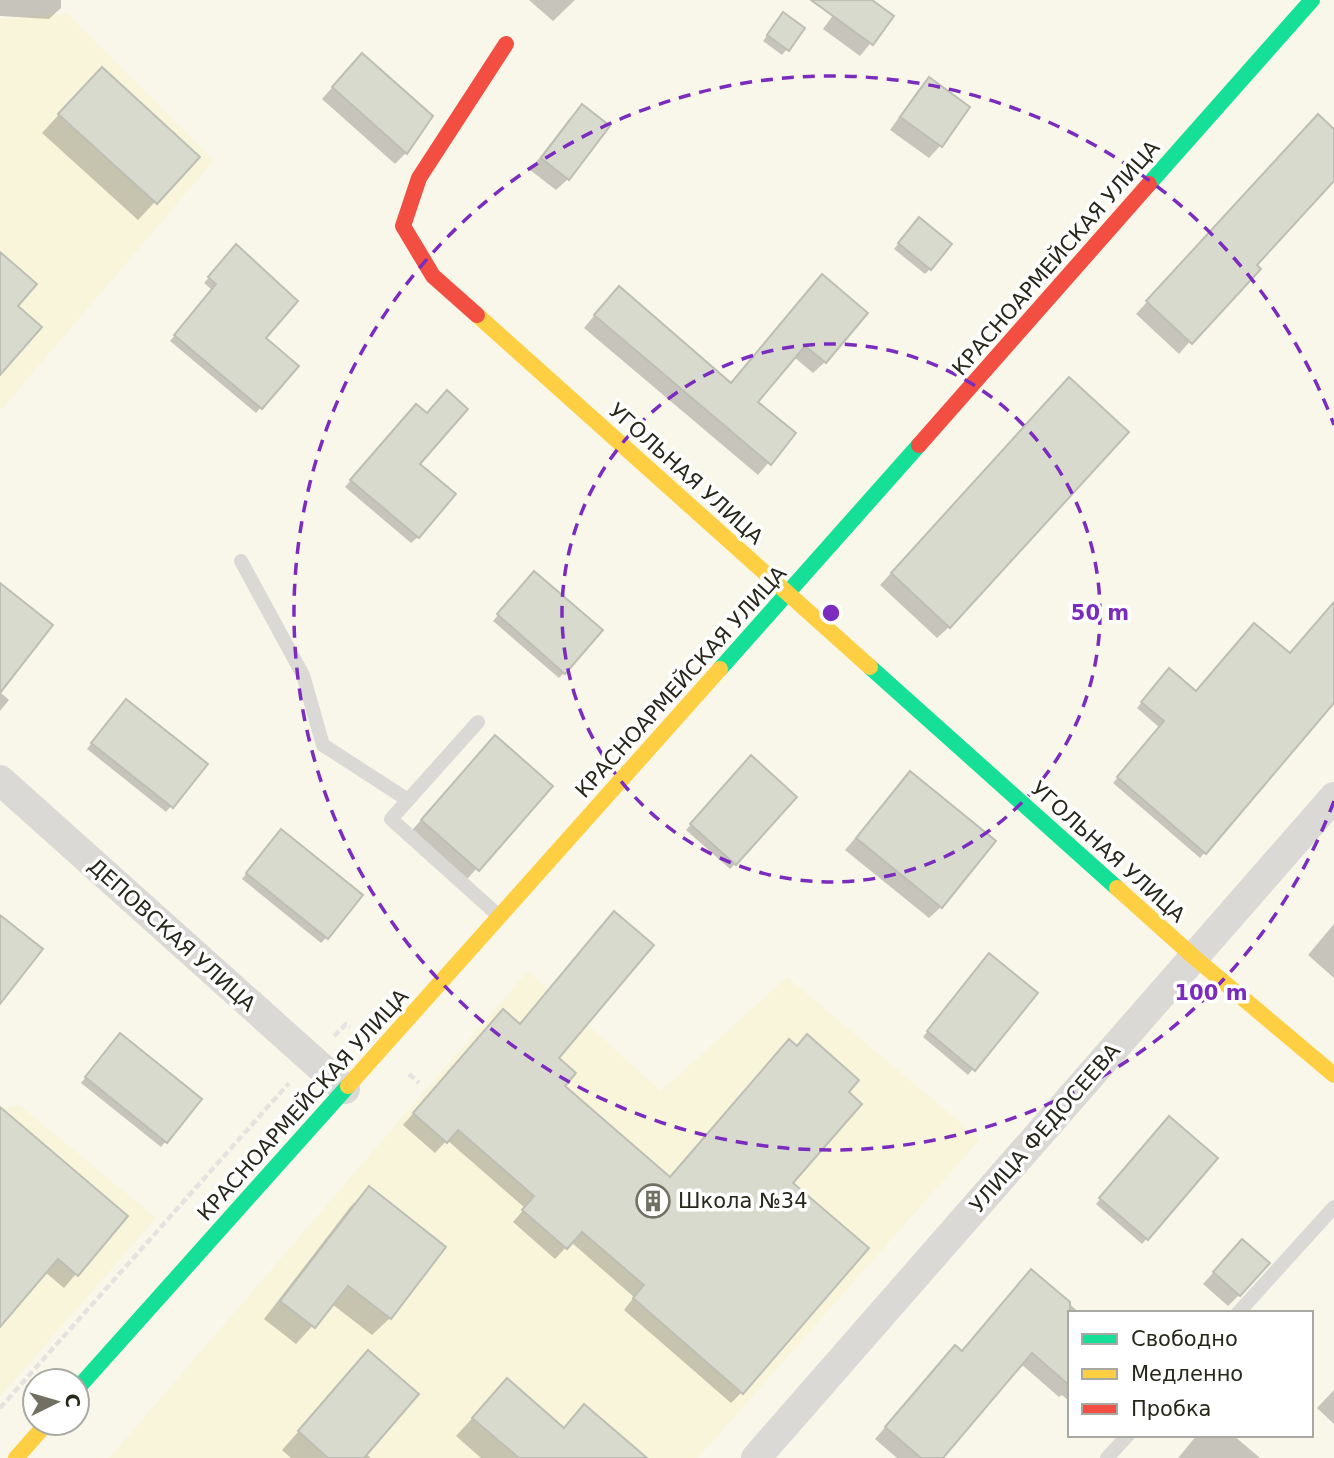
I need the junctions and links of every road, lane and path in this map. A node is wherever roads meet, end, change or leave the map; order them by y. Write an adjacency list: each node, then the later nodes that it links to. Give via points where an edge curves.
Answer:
1 (1312, 0): 4 (street, КРАСНОАРМЕЙСКАЯ УЛИЦА)
2 (506, 44): 4 (street, УГОЛЬНАЯ УЛИЦА, via 419,178 403,226 433,276)
3 (241, 561): 8 (lane, via 303,675 323,745)
4 (788, 593): 9 (street, КРАСНОАРМЕЙСКАЯ УЛИЦА); 10 (street, УГОЛЬНАЯ УЛИЦА)
5 (478, 722): 8 (lane)
6 (0, 780): 12 (street, ДЕПОВСКАЯ УЛИЦА)
7 (1334, 797): 10 (street, УЛИЦА ФЕДОСЕЕВА)
8 (408, 800): 9 (lane, via 391,819)
9 (500, 917): 12 (street, КРАСНОАРМЕЙСКАЯ УЛИЦА)
10 (1195, 958): 11 (street, УГОЛЬНАЯ УЛИЦА); 19 (street, УЛИЦА ФЕДОСЕЕВА)
11 (1334, 1075)
12 (345, 1089): 15 (street, КРАСНОАРМЕЙСКАЯ УЛИЦА)
13 (1334, 1207): 14 (lane)
14 (1240, 1311)
15 (91, 1373)
16 (35, 1437): 18 (street)
17 (1126, 1437): 20 (lane)
18 (16, 1458)
19 (755, 1458)
20 (1107, 1458)

